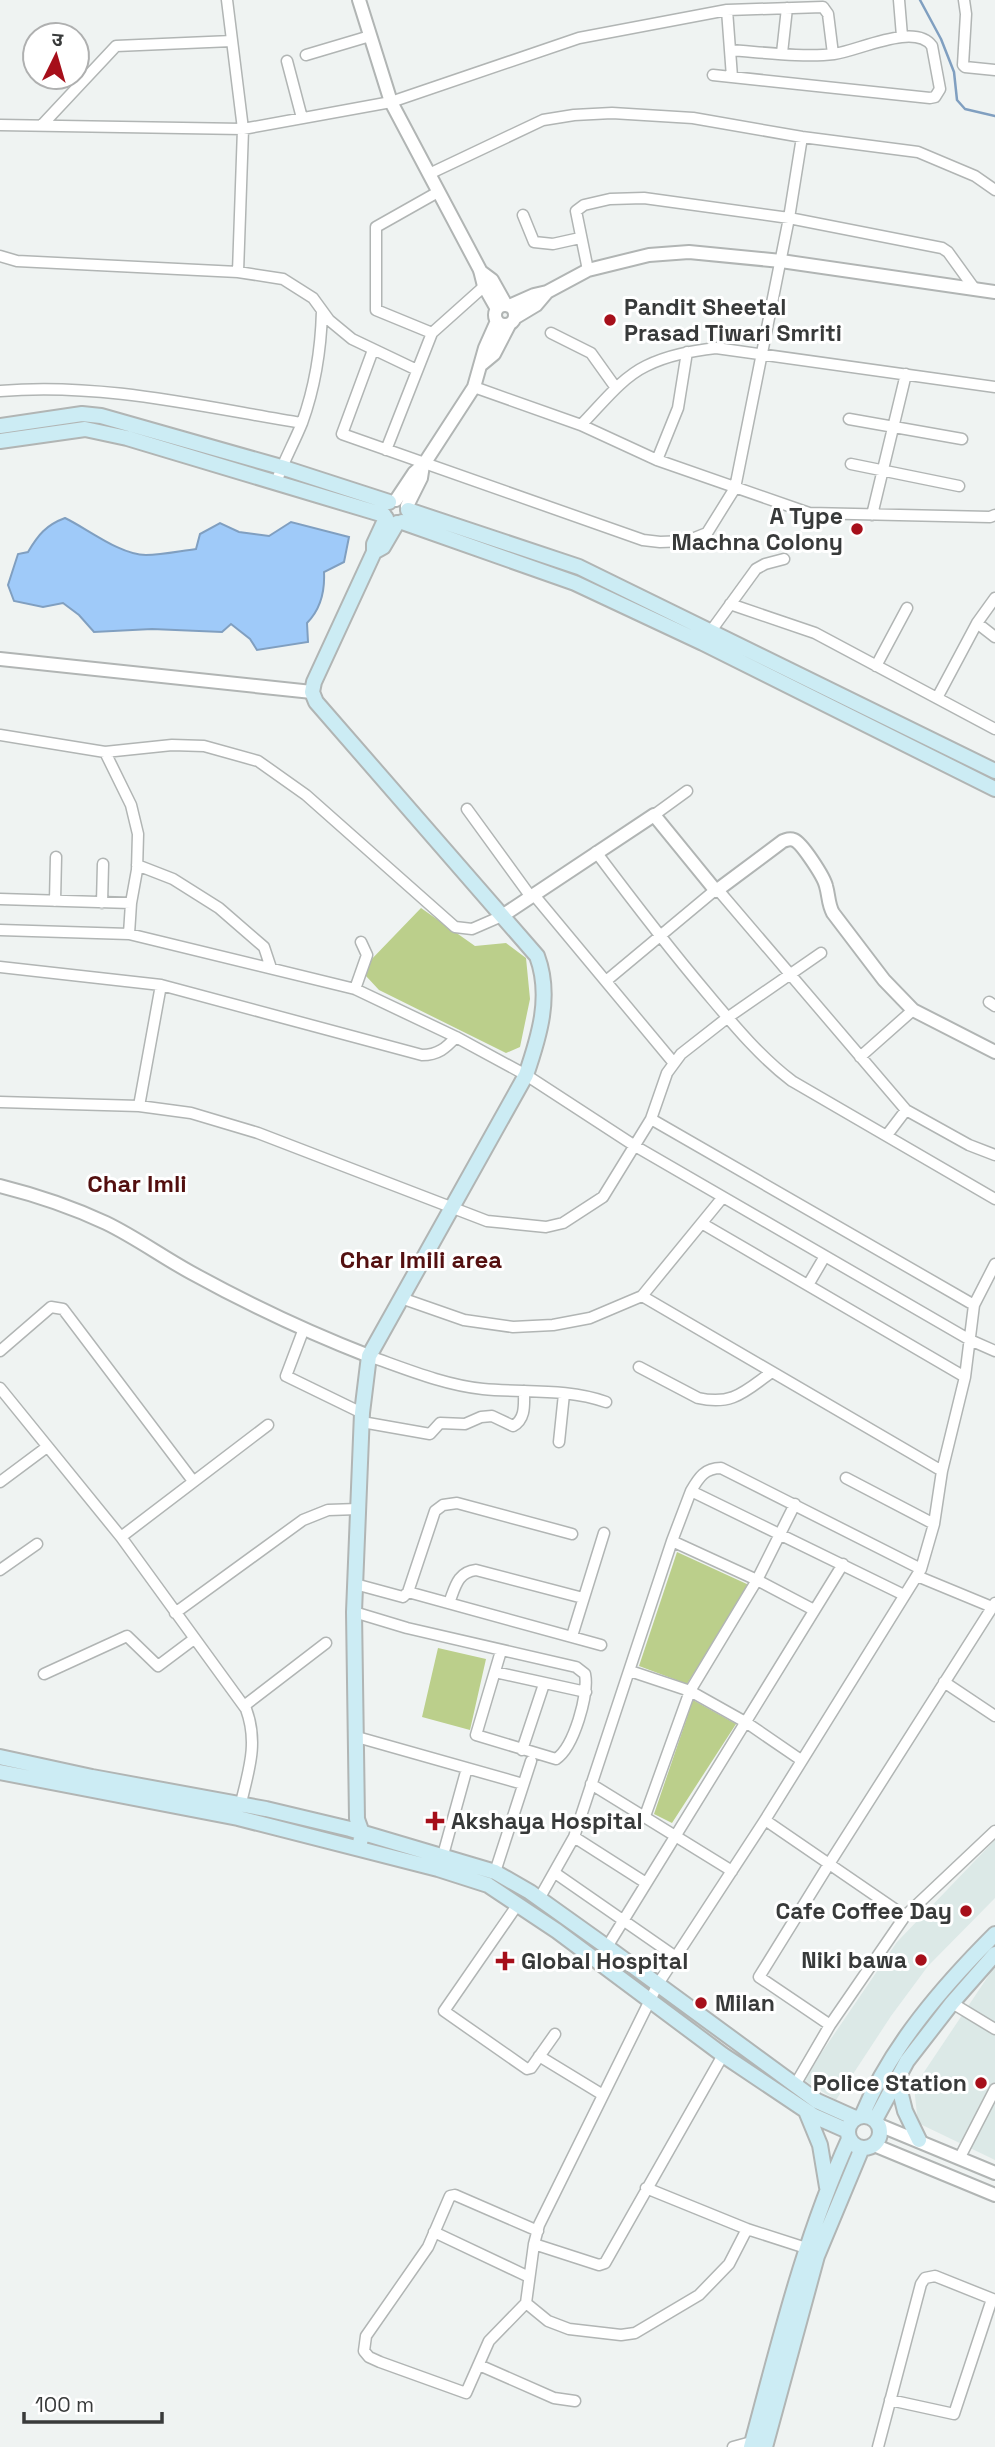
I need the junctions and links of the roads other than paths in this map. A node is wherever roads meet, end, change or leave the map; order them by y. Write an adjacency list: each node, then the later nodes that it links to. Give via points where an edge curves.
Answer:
1 (227, 0): 9 (street)
2 (359, 0): 7 (street)
3 (899, 0): 8 (street)
4 (964, 0): 15 (street, via 963,65)
5 (787, 8): 6 (street); 11 (street); 12 (street, via 826,9)
6 (727, 10): 10 (street); 18 (street, via 579,37)
7 (370, 36): 13 (street); 18 (street)
8 (902, 36): 12 (street); 17 (street, via 929,40 940,89 935,97)
9 (232, 41): 21 (street, via 116,47); 22 (street)
10 (730, 50): 11 (street); 17 (street)
11 (782, 53): 12 (street)
12 (833, 54)
13 (306, 55)
14 (287, 61): 19 (street)
15 (995, 70)
16 (713, 75): 17 (street)
17 (732, 76)
18 (391, 102): 19 (street); 24 (street)
19 (302, 118): 22 (street)
20 (0, 125): 21 (street)
21 (42, 125): 22 (street)
22 (243, 129): 33 (street)
23 (802, 137): 24 (street, via 693,118 574,115 542,120); 25 (street, via 918,152 975,176); 28 (street)
24 (429, 174): 26 (street)
25 (995, 190)
26 (438, 192): 34 (street); 39 (street, via 376,227 376,310)
27 (523, 215): 29 (street, via 534,242 553,244)
28 (789, 218): 29 (street, via 644,198 610,199 576,211); 31 (street); 35 (street, via 942,248)
29 (580, 238): 32 (street)
30 (0, 256): 33 (street, via 17,261)
31 (781, 261): 32 (street, via 689,252 649,255); 35 (street); 43 (street)
32 (588, 270): 38 (street, via 534,295)
33 (238, 272): 37 (street, via 283,279 313,298)
34 (488, 283): 38 (street); 39 (street)
35 (974, 288): 36 (street)
36 (995, 292)
37 (323, 311): 41 (street, via 352,339); 51 (street, via 321,346)
38 (506, 314): 46 (street, via 494,354 482,364)
39 (432, 333): 44 (street)
40 (551, 333): 48 (street, via 591,353)
41 (373, 350): 44 (street); 57 (street, via 342,434)
42 (687, 352): 43 (street, via 716,348); 48 (street, via 645,366); 58 (street, via 678,408)
43 (762, 355): 45 (street); 65 (street)
44 (417, 370): 57 (street)
45 (906, 374): 47 (street); 54 (street)
46 (474, 387): 52 (street); 60 (street)
47 (995, 387)
48 (617, 388): 52 (street)
49 (0, 391): 51 (street, via 102,391)
50 (849, 419): 54 (street)
51 (302, 423): 61 (street)
52 (581, 425): 58 (street)
53 (0, 426): 61 (main road, via 91,414)
54 (893, 427): 55 (street); 62 (street)
55 (962, 439)
56 (0, 441): 63 (main road, via 85,429)
57 (386, 450): 60 (street)
58 (657, 460): 65 (street)
59 (852, 464): 62 (street)
60 (423, 465): 65 (street, via 660,542 687,541 707,533); 66 (street, via 414,473)
61 (281, 467): 63 (street); 66 (main road)
62 (883, 470): 64 (street); 67 (street)
63 (276, 483): 66 (main road)
64 (959, 486)
65 (735, 488): 67 (street, via 809,513)
66 (396, 512): 74 (main road); 78 (main road, via 374,544)
67 (872, 514): 68 (street)
68 (995, 514)
69 (784, 559): 71 (street, via 756,569)
70 (995, 598): 73 (street)
71 (730, 604): 74 (street); 77 (street, via 815,633)
72 (906, 608): 77 (street)
73 (977, 623): 75 (street); 79 (street)
74 (706, 637): 83 (main road); 84 (main road)
75 (995, 637)
76 (0, 659): 78 (street)
77 (876, 666): 79 (street)
78 (312, 692): 98 (main road)
79 (937, 698): 80 (street)
80 (995, 729)
81 (0, 735): 82 (street)
82 (105, 752): 91 (street, via 131,805 138,834); 98 (street, via 188,744 258,761 306,795 455,927 472,929)
83 (995, 771)
84 (994, 786)
85 (687, 791): 87 (street)
86 (467, 809): 93 (street)
87 (654, 814): 88 (street); 92 (street)
88 (596, 852): 93 (street); 101 (street)
89 (56, 857): 95 (street)
90 (103, 864): 96 (street)
91 (138, 865): 97 (street); 105 (street, via 173,879 219,908 264,947)
92 (717, 891): 101 (street); 106 (street); 110 (street, via 783,841 797,841 824,880 833,913)
93 (532, 896): 98 (street); 107 (street)
94 (0, 899): 95 (street)
95 (55, 901): 96 (street)
96 (102, 903): 97 (street)
97 (131, 903): 100 (street)
98 (502, 916): 116 (main road, via 537,956 544,979 538,1038)
99 (0, 930): 100 (street)
100 (129, 934): 105 (street)
101 (660, 937): 107 (street); 111 (street)
102 (360, 942): 109 (street, via 367,956)
103 (821, 953): 106 (street)
104 (0, 967): 108 (street)
105 (271, 968): 109 (street)
106 (791, 975): 111 (street); 114 (street)
107 (606, 981): 115 (street)
108 (162, 985): 112 (street, via 422,1055 443,1050); 118 (street)
109 (355, 989): 112 (street)
110 (913, 1010): 113 (street); 114 (street)
111 (727, 1018): 115 (street); 121 (street, via 784,1075)
112 (456, 1037): 116 (street)
113 (995, 1052)
114 (860, 1057): 119 (street)
115 (673, 1062): 120 (street)
116 (526, 1075): 122 (street); 127 (main road)
117 (0, 1102): 118 (street)
118 (139, 1107): 127 (street, via 191,1112 227,1123)
119 (906, 1110): 121 (street); 123 (street)
120 (651, 1119): 122 (street); 134 (street)
121 (887, 1135): 126 (street)
122 (635, 1146): 125 (street); 127 (street, via 603,1197 563,1223 546,1227 500,1223)
123 (995, 1155)
124 (0, 1186): 135 (street, via 107,1223)
125 (723, 1198): 128 (street); 129 (street)
126 (995, 1199)
127 (451, 1209): 133 (main road)
128 (703, 1224): 131 (street); 132 (street)
129 (825, 1256): 131 (street); 136 (street)
130 (995, 1264): 134 (street)
131 (808, 1285): 142 (street)
132 (642, 1296): 133 (street, via 590,1318 513,1327 464,1320); 141 (street)
133 (401, 1298): 139 (main road)
134 (974, 1305): 136 (street)
135 (303, 1331): 139 (street); 147 (street, via 286,1376)
136 (970, 1340): 138 (street); 142 (street)
137 (0, 1351): 153 (street, via 51,1307 63,1309)
138 (995, 1351)
139 (369, 1356): 143 (street, via 450,1383); 147 (main road)
140 (639, 1367): 141 (street, via 706,1400 734,1399)
141 (772, 1372): 151 (street)
142 (965, 1377): 151 (street)
143 (524, 1391): 145 (street); 147 (street, via 523,1414 513,1426 496,1417 481,1417 465,1424 440,1423 430,1434)
144 (2, 1392): 150 (street)
145 (564, 1394): 146 (street); 149 (street)
146 (606, 1402)
147 (362, 1418): 157 (main road)
148 (268, 1425): 153 (street)
149 (559, 1442)
150 (47, 1447): 154 (street); 162 (street)
151 (942, 1471): 158 (street)
152 (846, 1478): 158 (street)
153 (193, 1481): 162 (street)
154 (0, 1482)
155 (691, 1491): 156 (street, via 703,1473 721,1468); 160 (street); 163 (street)
156 (795, 1504): 160 (street); 167 (street)
157 (358, 1509): 169 (main road); 177 (street, via 328,1510 303,1520)
158 (934, 1524): 167 (street)
159 (604, 1533): 172 (street)
160 (781, 1533): 165 (street); 168 (street)
161 (572, 1534): 170 (street, via 457,1503 443,1505 435,1511)
162 (121, 1537): 177 (street)
163 (672, 1541): 168 (street); 183 (street)
164 (37, 1544): 166 (street)
165 (843, 1564): 171 (street); 175 (street)
166 (0, 1570)
167 (919, 1572): 171 (street); 174 (street)
168 (757, 1580): 175 (street); 188 (street)
169 (355, 1584): 170 (street, via 403,1597); 176 (main road)
170 (408, 1592): 173 (street)
171 (904, 1595): 196 (street)
172 (583, 1598): 173 (street, via 470,1570 460,1577); 178 (street)
173 (449, 1603): 178 (street)
174 (994, 1605): 186 (street)
175 (814, 1611): 192 (street)
176 (354, 1612): 182 (street); 193 (main road)
177 (175, 1613): 179 (street)
178 (572, 1636): 181 (street)
179 (194, 1639): 185 (street, via 158,1666 127,1636); 190 (street)
180 (326, 1643): 190 (street)
181 (601, 1645)
182 (501, 1651): 184 (street); 189 (street, via 576,1667 585,1674)
183 (630, 1671): 188 (street); 201 (street)
184 (495, 1672): 187 (street); 194 (street, via 476,1735)
185 (44, 1674)
186 (944, 1682): 191 (street); 211 (street)
187 (544, 1684): 189 (street); 194 (street)
188 (690, 1691): 192 (street); 203 (street)
189 (586, 1692): 194 (street, via 563,1755 556,1759)
190 (244, 1706): 202 (street, via 253,1728 253,1755)
191 (995, 1716)
192 (747, 1723): 196 (street); 207 (street)
193 (357, 1737): 198 (street); 205 (main road)
194 (522, 1750)
195 (0, 1757): 202 (main road)
196 (801, 1760): 204 (street)
197 (531, 1761): 200 (street)
198 (467, 1768): 200 (street); 210 (street)
199 (0, 1772): 202 (main road)
200 (523, 1784): 213 (street)
201 (591, 1784): 203 (street); 208 (street)
202 (239, 1811): 205 (main road); 209 (main road)
203 (645, 1816): 207 (street)
204 (765, 1820): 211 (street); 212 (street)
205 (356, 1827): 209 (main road); 210 (main road)
206 (995, 1830): 218 (street)
207 (676, 1836): 212 (street); 215 (street)
208 (574, 1837): 214 (street); 215 (street)
209 (353, 1846): 217 (main road, via 488,1885)
210 (443, 1855): 213 (main road)
211 (829, 1864): 218 (street); 227 (street, via 759,1978)
212 (732, 1871): 223 (street)
213 (495, 1872): 216 (main road)
214 (555, 1873): 216 (street); 219 (street)
215 (646, 1883): 219 (street)
216 (538, 1899): 221 (main road)
217 (519, 1905): 225 (main road); 231 (street, via 444,2011 525,2068 531,2068)
218 (905, 1916): 227 (street)
219 (624, 1921): 221 (street); 223 (street)
220 (995, 1934): 237 (main road, via 900,2045 870,2095)
221 (607, 1947): 224 (main road)
222 (995, 1954): 226 (main road)
223 (676, 1957): 224 (street)
224 (658, 1984): 225 (street); 233 (main road)
225 (649, 2000): 230 (main road); 235 (street)
226 (952, 2003): 228 (street); 232 (main road)
227 (830, 2025): 233 (street)
228 (995, 2029)
229 (555, 2034): 231 (street)
230 (723, 2055): 236 (main road); 241 (street)
231 (539, 2056): 235 (street)
232 (897, 2079): 237 (main road); 238 (main road)
233 (795, 2085): 237 (main road)
234 (995, 2089): 239 (street)
235 (603, 2095): 245 (street)
236 (806, 2111): 237 (main road); 242 (main road, via 820,2145)
237 (863, 2130): 238 (street); 242 (main road); 243 (street); 255 (main road, via 817,2256)
238 (919, 2140): 239 (street)
239 (960, 2157): 240 (street)
240 (995, 2173)
241 (646, 2188): 244 (street); 247 (street, via 603,2265)
242 (827, 2188): 248 (main road)
243 (995, 2195)
244 (747, 2229): 248 (street); 251 (street, via 729,2264 699,2295 635,2333 569,2329 548,2321)
245 (538, 2231): 246 (street, via 453,2195); 247 (street)
246 (434, 2232): 249 (street); 252 (street, via 366,2336 364,2351 380,2362 462,2393 468,2390)
247 (534, 2244): 249 (street)
248 (806, 2248): 255 (main road)
249 (529, 2277): 251 (street)
250 (994, 2300): 253 (street, via 954,2414); 253 (street, via 934,2276 925,2278)
251 (526, 2303): 252 (street, via 489,2341)
252 (479, 2365): 254 (street, via 554,2398)
253 (890, 2400): 257 (street)
254 (575, 2401)
255 (759, 2445): 256 (street)
256 (733, 2447)
257 (878, 2447)

